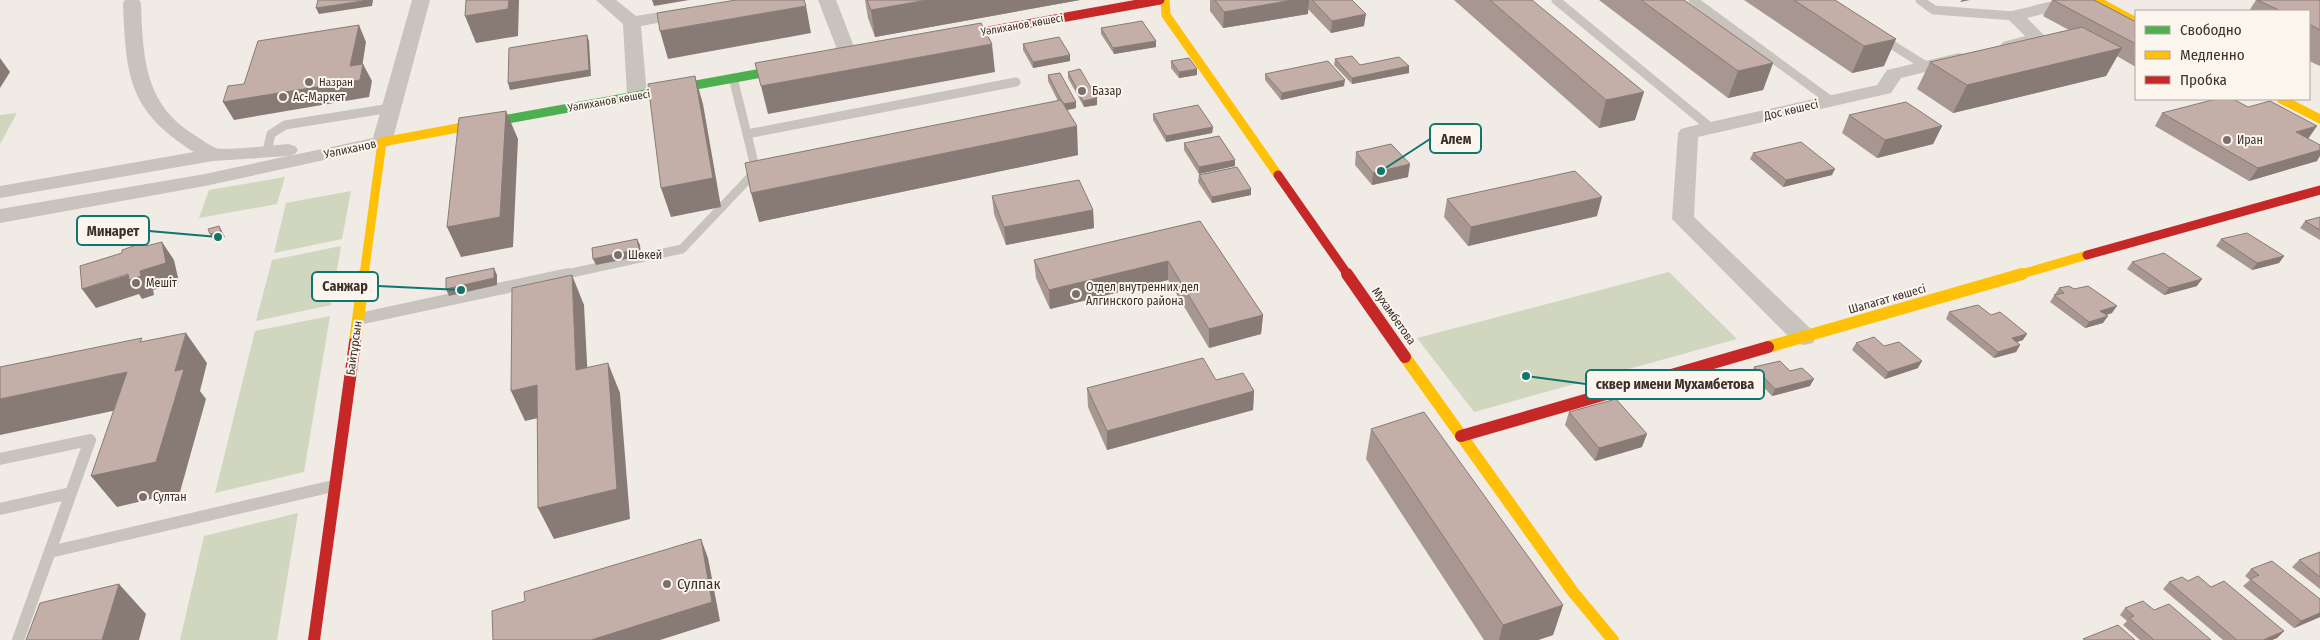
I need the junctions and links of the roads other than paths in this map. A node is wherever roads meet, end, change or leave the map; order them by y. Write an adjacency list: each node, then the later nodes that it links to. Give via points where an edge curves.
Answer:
1 (421, 0): 26 (street, Байтұрсын)
2 (605, 0): 15 (street)
3 (827, 0): 18 (street)
4 (1160, 0): 17 (street, Уәлиханов көшесі)
5 (1165, 0): 38 (street, Мухамбетова, via 1166,15)
6 (1556, 0): 28 (lane)
7 (1693, 0): 25 (lane)
8 (1920, 0): 13 (lane, via 1934,10)
9 (2077, 0): 13 (street)
10 (2095, 0): 14 (street)
11 (137, 1): 32 (street, via 134,59 144,92 166,123)
12 (708, 8): 15 (street)
13 (2014, 16): 20 (street, Дос көшесі, via 2038,38)
14 (2135, 21)
15 (632, 22): 23 (street)
16 (1870, 30): 20 (lane)
17 (937, 41)
18 (849, 57)
19 (810, 64): 21 (street, Уәлиханов көшесі)
20 (1926, 66): 25 (street, Дос көшесі, via 1894,74 1884,89)
21 (733, 78): 23 (street, Уәлиханов көшесі); 29 (lane)
22 (1016, 82): 29 (lane)
23 (637, 96): 30 (street, Уәлиханов көшесі)
24 (2283, 100): 27 (street)
25 (1831, 101): 28 (street, Дос көшесі)
26 (391, 108): 30 (street, Байтұрсын); 31 (lane, via 285,126 271,134)
27 (2320, 119)
28 (1711, 128): 37 (street, Дос көшесі, via 1688,133 1683,219)
29 (747, 134): 36 (lane, via 756,171 682,249)
30 (382, 142): 31 (street, Уәлиханов); 35 (street, Уәлиханов, via 205,180); 36 (street, Байтұрсын)
31 (267, 151): 32 (street, Уәлиханов)
32 (213, 156): 34 (street, Уәлиханов)
33 (2320, 190): 37 (street, Шапагат көшесі)
34 (0, 192)
35 (0, 216)
36 (357, 320): 40 (street, Байтұрсын)
37 (1804, 337): 38 (street, Шапагат көшесі)
38 (1461, 436): 46 (street, Мухамбетова, via 1573,592)
39 (0, 460): 41 (lane, via 90,440)
40 (335, 486): 43 (lane); 45 (street, Байтұрсын)
41 (71, 493): 42 (lane); 43 (lane)
42 (0, 509)
43 (50, 552): 44 (lane)
44 (18, 640)
45 (314, 640)
46 (1613, 640)

